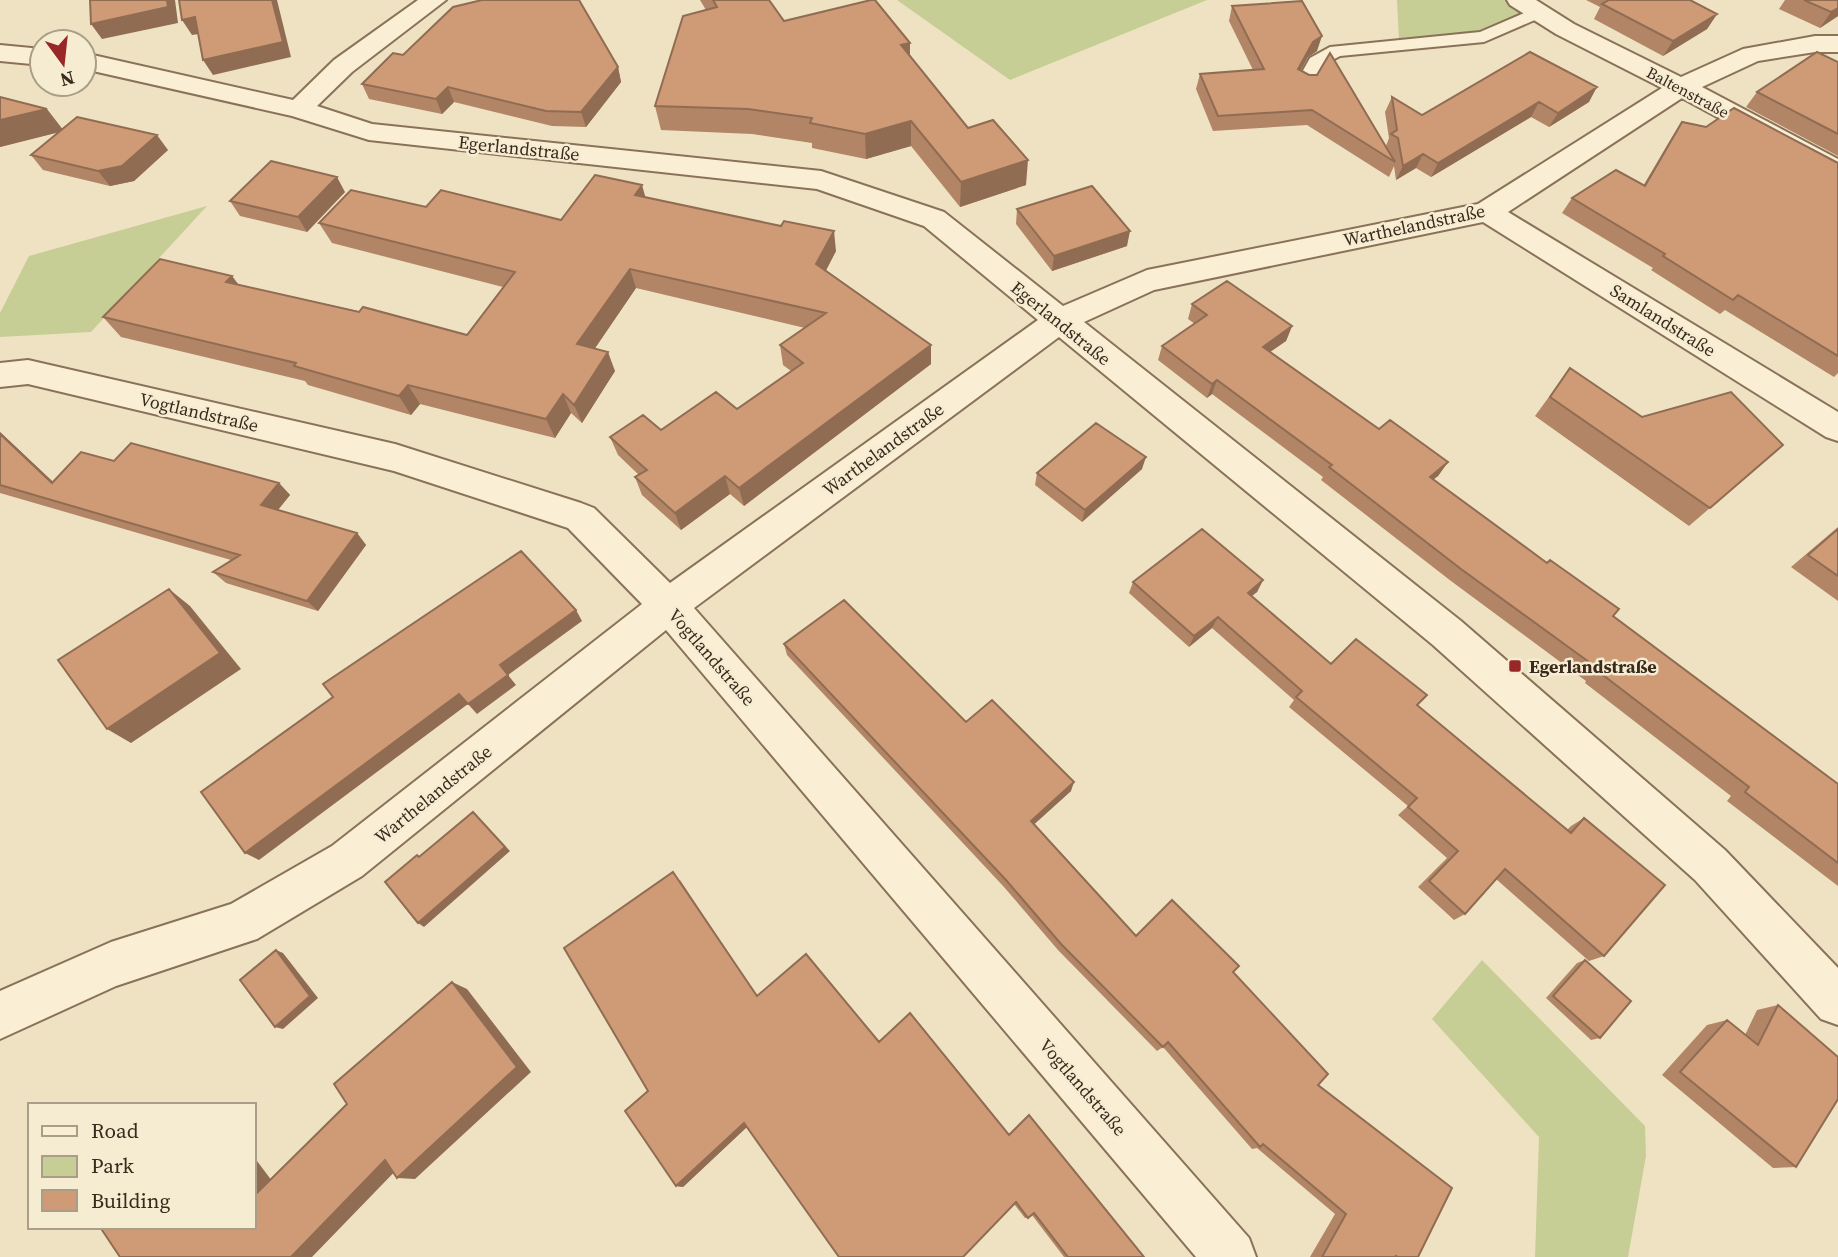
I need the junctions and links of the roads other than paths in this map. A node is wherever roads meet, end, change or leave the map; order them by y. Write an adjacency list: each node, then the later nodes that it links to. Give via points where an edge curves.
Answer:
1 (434, 0): 9 (street, via 343,66)
2 (1528, 6): 7 (lane, Baltenstraße, via 1484,37 1336,51 1316,61); 8 (street, Baltenstraße)
3 (1838, 44): 8 (street, Warthelandstraße, via 1752,54)
4 (0, 53): 5 (street)
5 (28, 56)
6 (98, 64): 9 (street, Egerlandstraße)
7 (1305, 83)
8 (1681, 87): 10 (street, Baltenstraße); 11 (street, Warthelandstraße)
9 (299, 109): 12 (street, Egerlandstraße, via 369,132 821,180 934,219)
10 (1838, 172)
11 (1487, 212): 12 (street, Warthelandstraße, via 1147,281); 14 (street, Samlandstraße)
12 (1058, 321): 15 (street, Warthelandstraße); 16 (street, Egerlandstraße, via 1447,633 1710,865)
13 (0, 375): 15 (street, Vogtlandstraße, via 28,372 395,458 581,518)
14 (1838, 428)
15 (668, 606): 17 (street, Warthelandstraße, via 347,861 241,923 111,965); 18 (street, Vogtlandstraße)
16 (1838, 1002)
17 (0, 1015)
18 (1230, 1257)

